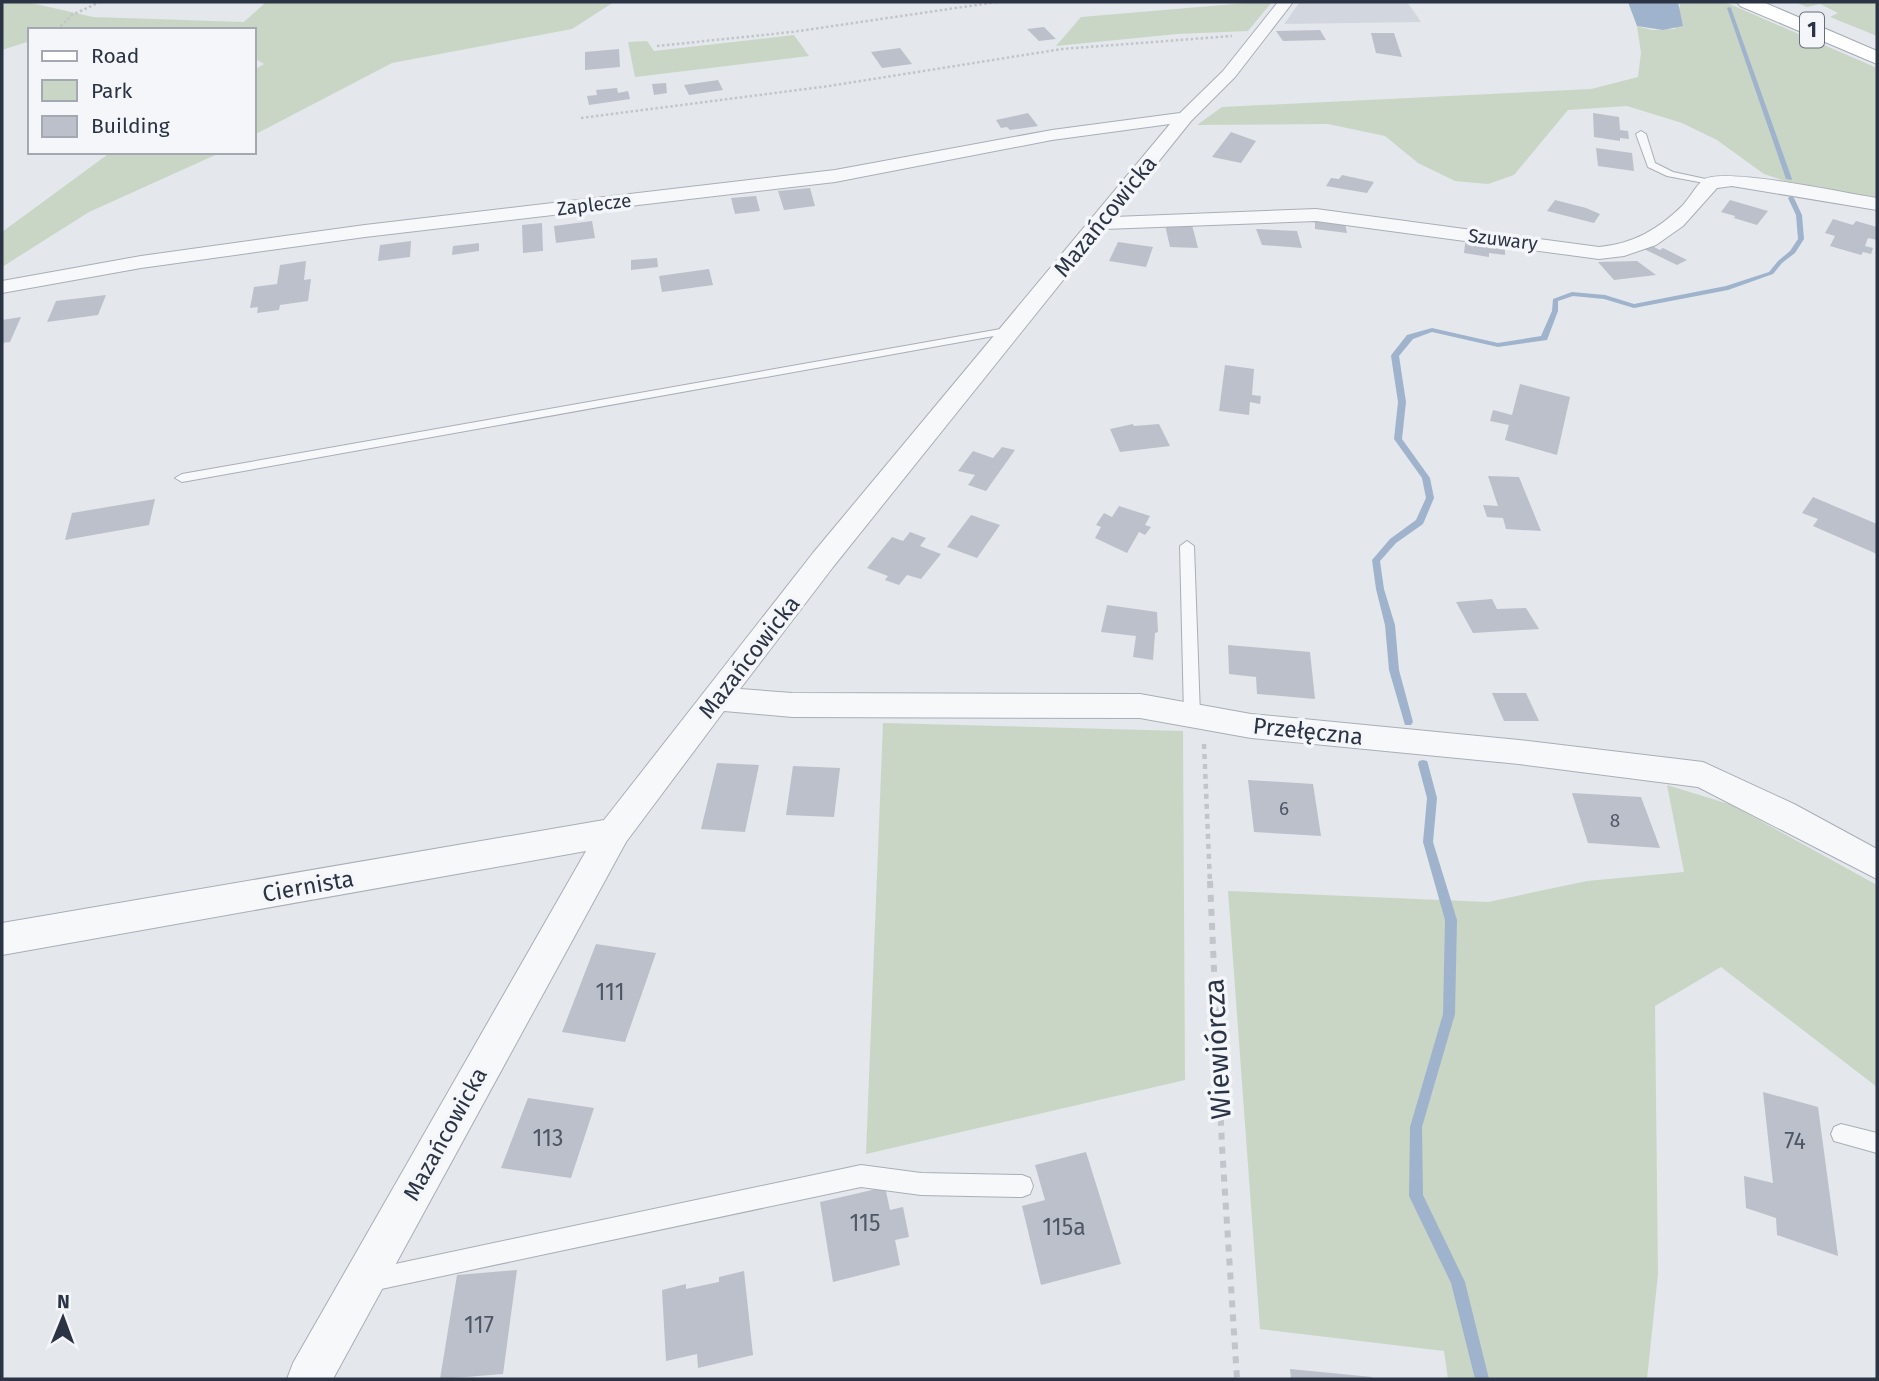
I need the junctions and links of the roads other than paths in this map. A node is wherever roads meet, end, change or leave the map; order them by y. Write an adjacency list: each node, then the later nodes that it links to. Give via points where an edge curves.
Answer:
1 (1286, 2): 4 (street, Mazańcowicka, via 1229,74)
2 (1747, 2): 3 (main road, 1)
3 (1877, 58)
4 (1185, 117): 8 (street, Mazańcowicka); 9 (street, Zaplecze, via 1052,135 835,176 365,231 141,262)
5 (1642, 134): 6 (lane, via 1651,165)
6 (1711, 183): 7 (street, via 1732,180); 8 (street, Szuwary, via 1692,208 1663,232 1623,253 1316,215)
7 (1877, 204)
8 (1101, 223): 10 (street, Mazańcowicka)
9 (2, 287)
10 (1012, 330): 11 (lane); 13 (street, Mazańcowicka, via 823,560)
11 (181, 478)
12 (1187, 546): 14 (lane)
13 (716, 699): 14 (street, Przełęczna, via 792,705 1140,706); 15 (street, Mazańcowicka)
14 (1198, 717): 16 (street, Przełęczna, via 1703,775)
15 (614, 832): 17 (street, Ciernista); 21 (street, Mazańcowicka)
16 (1877, 865)
17 (2, 939)
18 (1841, 1134): 19 (lane)
19 (1877, 1143)
20 (1022, 1186): 21 (lane, via 921,1184 861,1176)
21 (363, 1282): 22 (street, Mazańcowicka)
22 (309, 1379)

